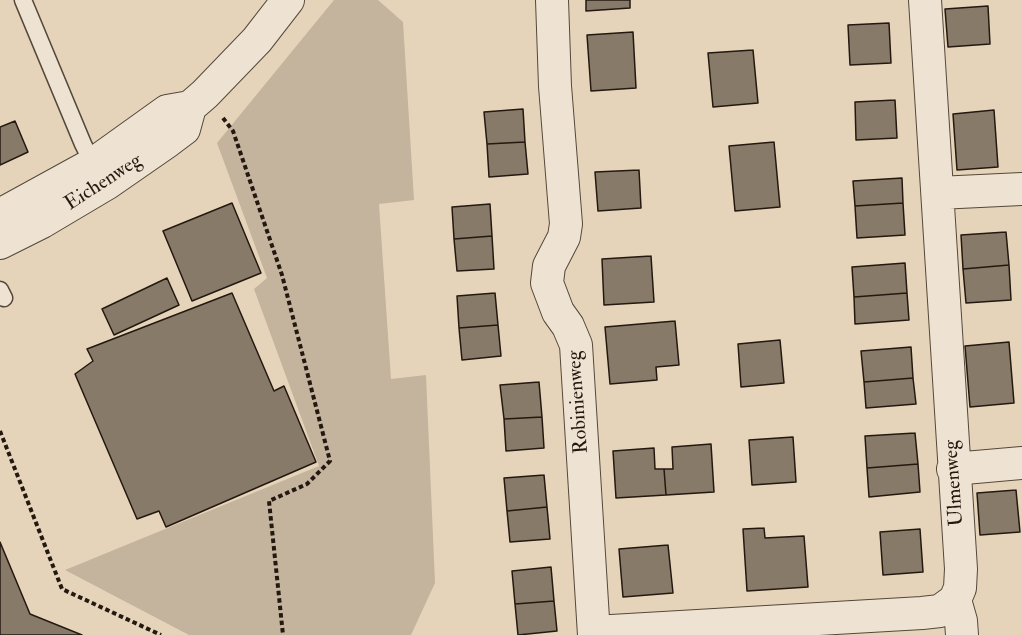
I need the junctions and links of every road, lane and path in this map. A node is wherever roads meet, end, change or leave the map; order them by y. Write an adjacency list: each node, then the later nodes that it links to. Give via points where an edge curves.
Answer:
1 (23, 0): 6 (lane)
2 (288, 0): 5 (street, Eichenweg, via 257,40)
3 (552, 0): 15 (street, Robinienweg, via 566,224 564,237 549,266 547,283 576,345)
4 (925, 0): 8 (street, Ulmenweg)
5 (198, 100): 6 (street, Eichenweg, via 167,111); 17 (path, via 233,131 282,275 330,461 307,484 269,501)
6 (99, 174): 9 (street, Eichenweg, via 56,186); 10 (street, Eichenweg, via 42,222)
7 (1022, 189): 8 (street)
8 (938, 192): 13 (street, Ulmenweg)
9 (0, 215)
10 (0, 243)
11 (0, 430): 16 (path, via 62,589)
12 (1022, 463): 13 (street)
13 (953, 469): 14 (street, Ulmenweg, via 961,569)
14 (955, 600): 15 (street, via 940,610 922,613); 18 (street)
15 (594, 633)
16 (161, 635)
17 (283, 635)
18 (962, 635)

